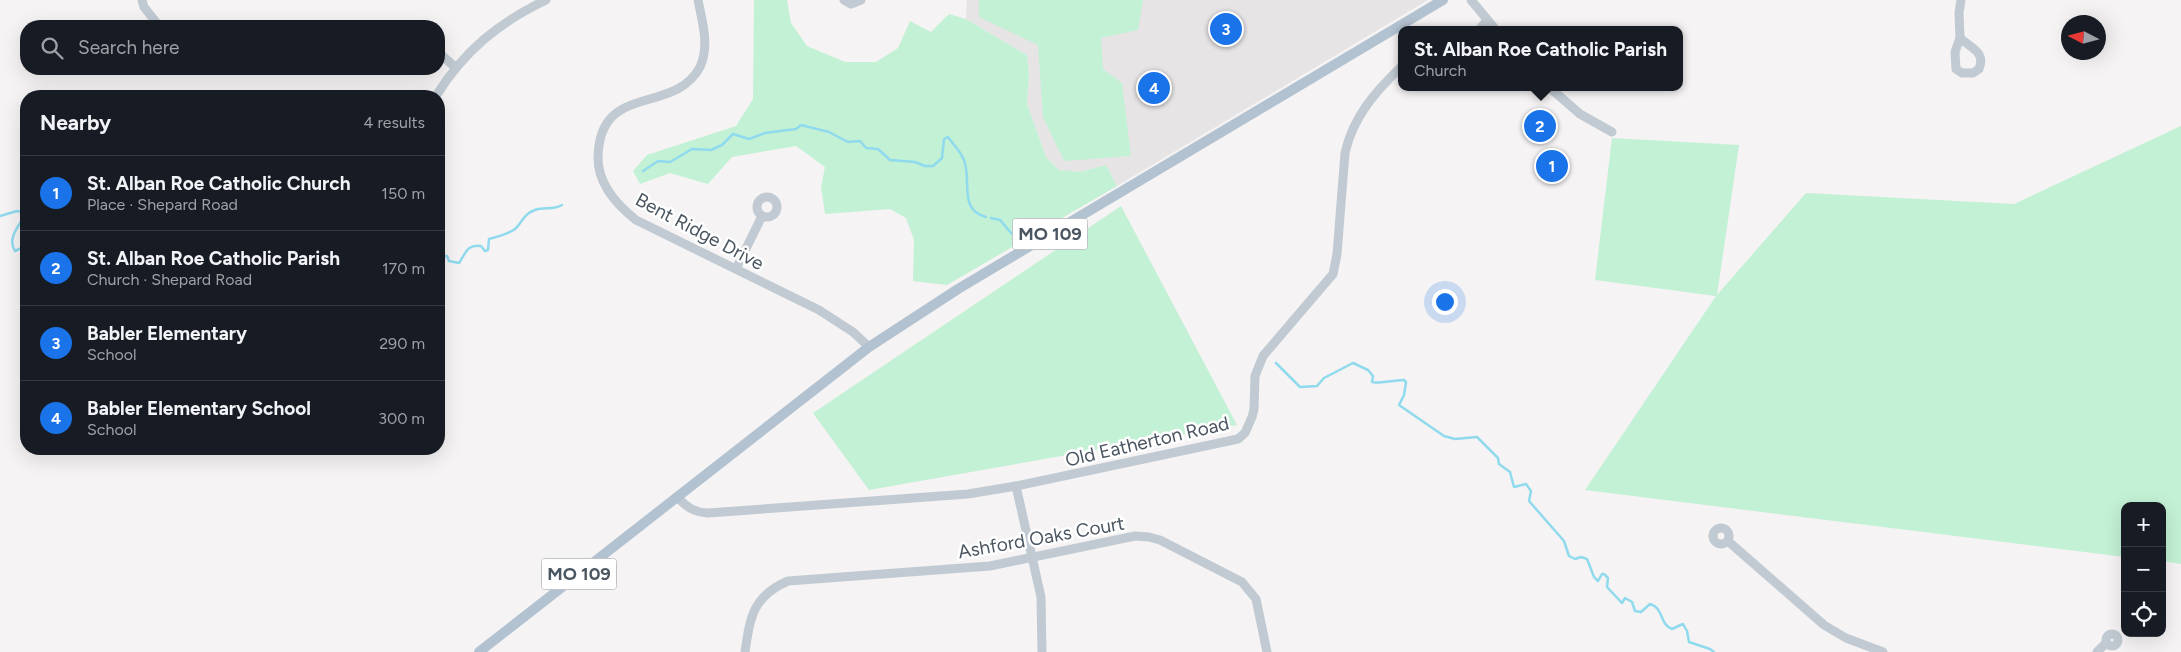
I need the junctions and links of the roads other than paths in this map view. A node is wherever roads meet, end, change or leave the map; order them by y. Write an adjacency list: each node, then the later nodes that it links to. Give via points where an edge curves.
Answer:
1 (142, 0): 9 (street)
2 (546, 0): 17 (street, via 502,24)
3 (698, 0): 23 (street, Bent Ridge Drive, via 705,45 700,67 691,79 670,94 638,101 614,115 600,139 598,167 611,196 636,220)
4 (844, 0): 5 (street, via 851,4)
5 (861, 0)
6 (1443, 0): 11 (main road, MO 109)
7 (1471, 0): 10 (street)
8 (1961, 0): 15 (street)
9 (154, 20)
10 (1487, 20): 12 (street); 13 (street)
11 (1399, 26)
12 (1482, 26)
13 (1492, 26)
14 (1398, 27): 24 (main road, MO 109, via 958,289)
15 (1960, 38)
16 (445, 58): 17 (street)
17 (455, 67): 19 (street)
18 (1398, 70): 25 (street, Old Eatherton Road, via 1366,105 1352,128 1345,153 1333,274 1260,361 1255,376 1254,409 1245,433 1232,442)
19 (440, 90)
20 (1554, 91): 21 (street, via 1580,114)
21 (1612, 132)
22 (762, 216): 23 (street)
23 (736, 269): 24 (street, Bent Ridge Drive, via 836,320)
24 (870, 347): 26 (main road, MO 109)
25 (1016, 486): 26 (street, Old Eatherton Road, via 968,494 708,513 689,509); 28 (street)
26 (678, 498): 30 (main road, MO 109)
27 (1728, 542): 34 (street, via 1824,625 1846,638)
28 (1033, 558): 31 (street, Ashford Oaks Court, via 974,567 788,581 770,590 756,605 749,623); 32 (street, via 1041,597); 33 (street, Ashford Oaks Court, via 1135,536 1160,540 1235,576 1249,588 1256,599)
29 (2106, 642): 35 (street)
30 (480, 652)
31 (745, 652)
32 (1042, 652)
33 (1267, 652)
34 (1883, 652)
35 (2096, 652)

